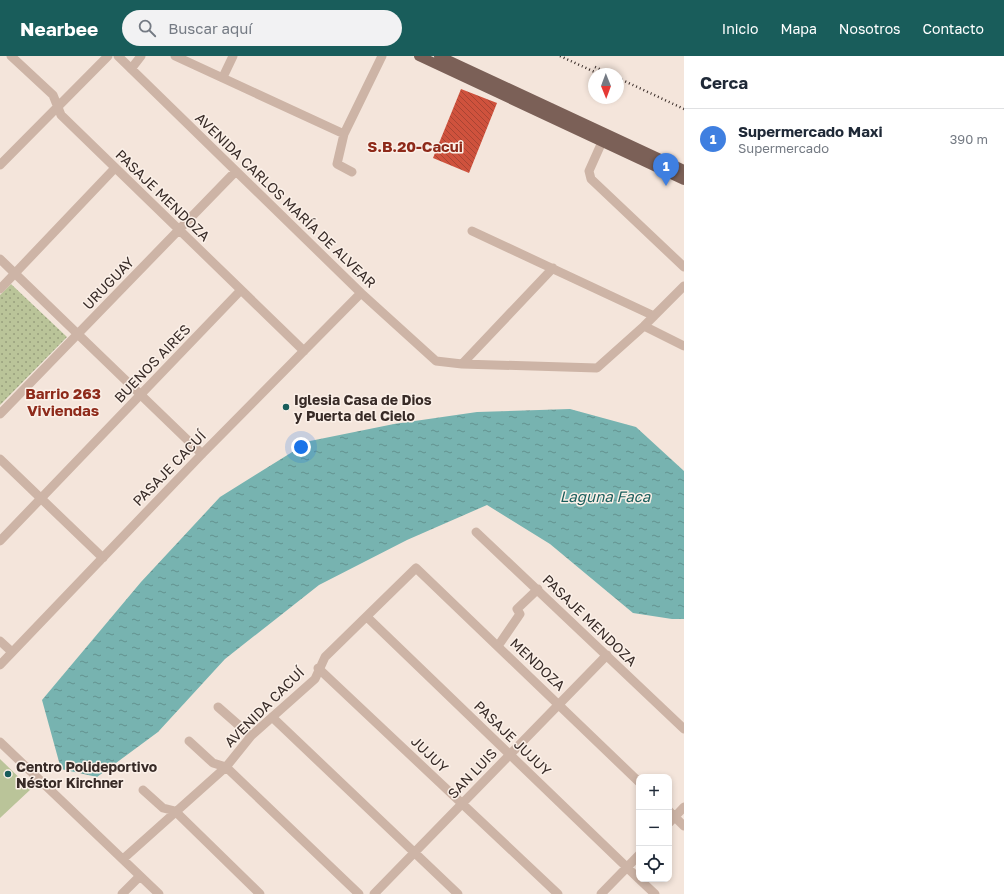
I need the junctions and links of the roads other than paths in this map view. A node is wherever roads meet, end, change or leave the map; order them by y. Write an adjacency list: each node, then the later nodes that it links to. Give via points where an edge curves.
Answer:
1 (11, 56): 13 (street, PASAJE MENDOZA, via 53,95)
2 (108, 56): 13 (street)
3 (118, 56): 10 (street, AVENIDA CARLOS MARÍA DE ALVEAR)
4 (141, 56): 10 (street)
5 (175, 56): 11 (street)
6 (233, 56): 11 (street)
7 (382, 56): 15 (street)
8 (419, 56): 12 (main road)
9 (439, 56): 12 (main road)
10 (131, 69): 20 (street, AVENIDA CARLOS MARÍA DE ALVEAR)
11 (223, 77): 15 (street)
12 (491, 85): 14 (main road)
13 (57, 106): 17 (street); 18 (street, PASAJE MENDOZA, via 61,115)
14 (594, 133): 16 (main road); 19 (main road)
15 (344, 134): 21 (street, via 337,164)
16 (602, 142): 22 (main road); 26 (street, via 589,171 591,179)
17 (0, 165)
18 (115, 168): 23 (street, PASAJE MENDOZA); 28 (street)
19 (684, 170)
20 (236, 171): 23 (street, URUGUAY); 32 (street, AVENIDA CARLOS MARÍA DE ALVEAR)
21 (352, 172)
22 (684, 180)
23 (179, 230): 31 (street, PASAJE MENDOZA); 35 (street, URUGUAY)
24 (472, 231): 27 (street)
25 (0, 259): 28 (street)
26 (684, 267)
27 (552, 268): 33 (street); 38 (street)
28 (15, 274): 30 (street); 35 (street)
29 (684, 286): 33 (street)
30 (0, 289)
31 (241, 290): 37 (street, PASAJE MENDOZA); 39 (street, BUENOS AIRES)
32 (361, 293): 37 (street, PASAJE CACUÍ); 38 (street, AVENIDA CARLOS MARÍA DE ALVEAR, via 436,361)
33 (654, 316): 34 (street)
34 (644, 326): 36 (street); 38 (street, via 597,368)
35 (77, 334): 39 (street); 40 (street, URUGUAY)
36 (684, 346)
37 (304, 351): 41 (street, PASAJE CACUÍ)
38 (462, 364)
39 (141, 395): 41 (street); 43 (street, BUENOS AIRES)
40 (0, 414)
41 (202, 454): 46 (street, PASAJE CACUÍ)
42 (0, 459): 43 (street)
43 (42, 498): 45 (street, BUENOS AIRES); 46 (street)
44 (476, 532): 48 (street, PASAJE MENDOZA)
45 (0, 541)
46 (103, 558): 52 (street, PASAJE CACUÍ)
47 (416, 568): 49 (street, AVENIDA CACUÍ); 51 (street, MENDOZA)
48 (538, 588): 51 (street, via 517,609 520,614); 53 (street, PASAJE MENDOZA)
49 (368, 617): 55 (street, AVENIDA CACUÍ, via 324,657); 63 (street, PASAJE JUJUY)
50 (0, 641): 52 (street)
51 (498, 646): 56 (street, MENDOZA)
52 (12, 652): 54 (street, PASAJE CACUÍ)
53 (607, 655): 56 (street, SAN LUIS); 59 (street, PASAJE MENDOZA)
54 (0, 665)
55 (318, 668): 58 (street, AVENIDA CACUÍ, via 315,679); 67 (street, JUJUY)
56 (560, 704): 63 (street, SAN LUIS); 65 (street, MENDOZA)
57 (218, 707): 60 (street)
58 (272, 717): 60 (street, AVENIDA CACUÍ); 73 (street)
59 (684, 729)
60 (251, 736): 64 (street, AVENIDA CACUÍ)
61 (188, 740): 64 (street, via 213,763)
62 (0, 742): 75 (street)
63 (509, 754): 67 (street, SAN LUIS); 76 (street, PASAJE JUJUY)
64 (226, 766): 69 (street, AVENIDA CACUÍ); 83 (street)
65 (636, 779)
66 (143, 790): 69 (street, via 163,808)
67 (462, 804): 73 (street, SAN LUIS); 86 (street, JUJUY)
68 (684, 807): 70 (street)
69 (175, 812): 75 (street, AVENIDA CACUÍ); 82 (street)
70 (672, 816)
71 (672, 818): 72 (street)
72 (684, 826)
73 (415, 852): 84 (street, SAN LUIS); 85 (street)
74 (636, 858): 76 (street)
75 (123, 859): 77 (street)
76 (627, 868): 78 (street, PASAJE JUJUY); 87 (street)
77 (140, 876): 80 (street); 81 (street)
78 (636, 876)
79 (642, 882): 88 (street, PASAJE JUJUY)
80 (122, 894)
81 (159, 894)
82 (260, 894)
83 (359, 894)
84 (374, 894)
85 (458, 894)
86 (558, 894)
87 (601, 894)
88 (655, 894)

